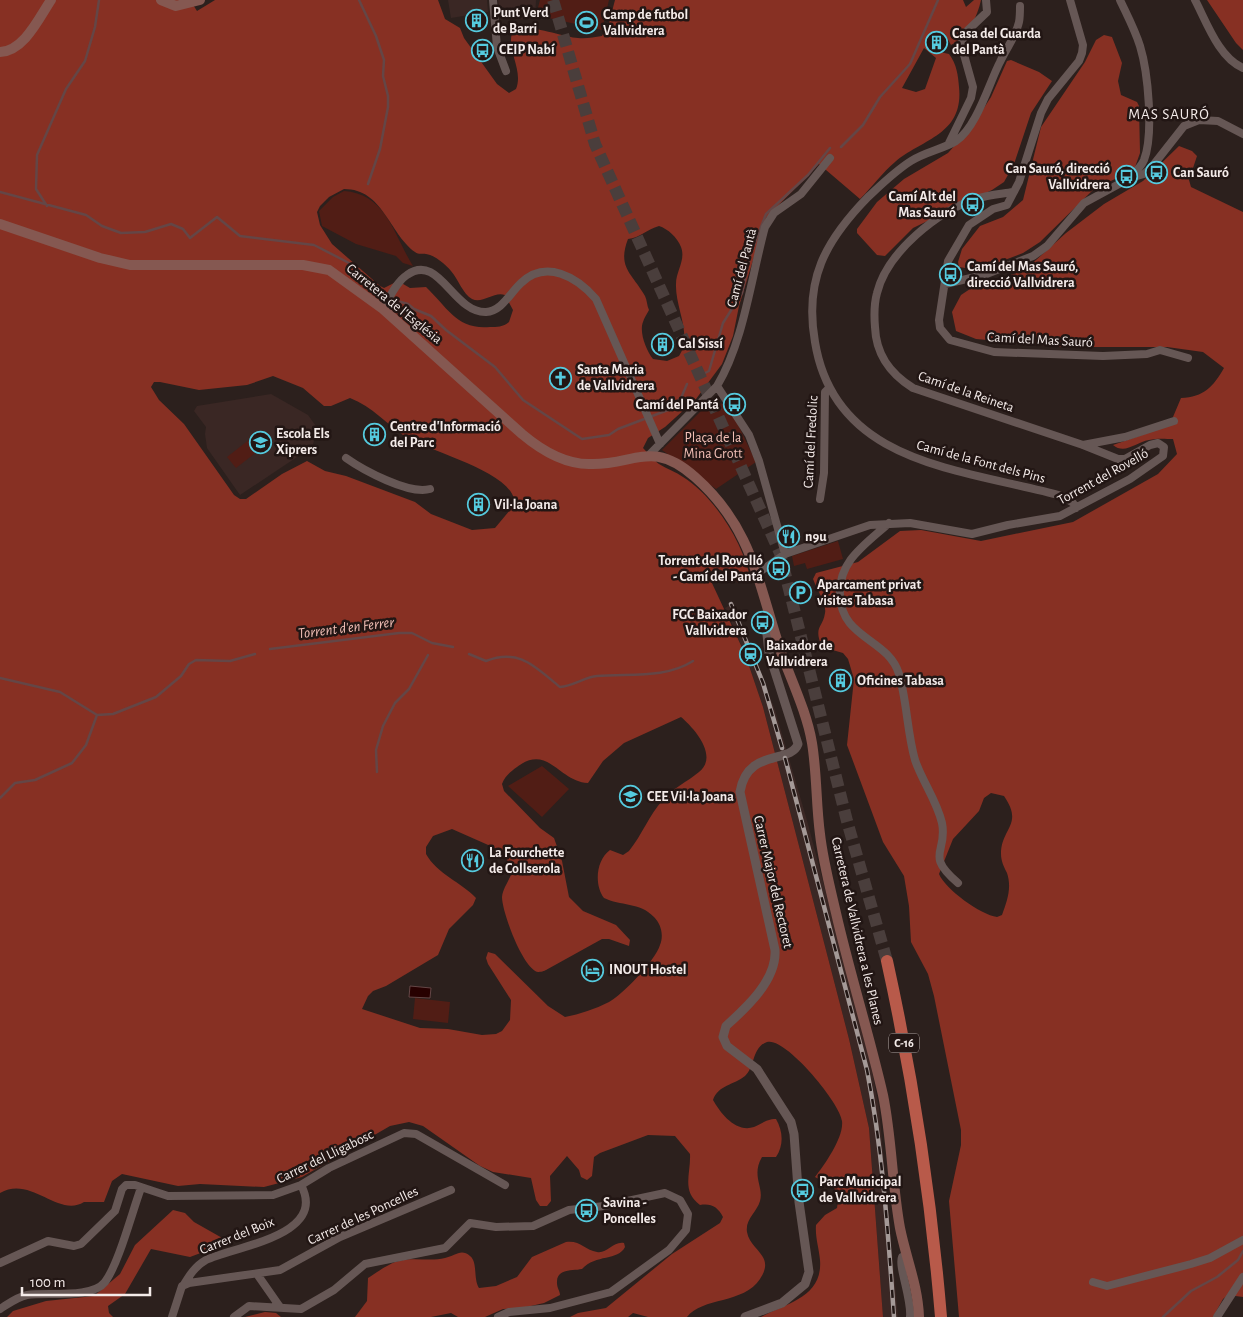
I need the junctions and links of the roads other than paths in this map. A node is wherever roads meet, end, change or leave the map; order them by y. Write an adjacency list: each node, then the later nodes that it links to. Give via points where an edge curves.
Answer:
1 (51, 0): 10 (main road, via 21,43)
2 (161, 0): 3 (main road, via 176,6)
3 (200, 0)
4 (492, 0): 12 (street, via 497,46)
5 (986, 0): 14 (street, via 987,12 966,32 961,44 973,87)
6 (1070, 0): 17 (street, via 1083,45 1082,53 1048,99)
7 (1120, 0): 16 (street, via 1139,44 1147,78 1146,153)
8 (1195, 0): 11 (street, via 1223,52 1234,65)
9 (1020, 6): 14 (street, Camí de la Font dels Pins, via 1020,22 982,104 965,131)
10 (0, 52)
11 (1243, 68)
12 (506, 71)
13 (1243, 134): 16 (street, via 1218,121 1199,120 1184,126 1144,174)
14 (949, 144): 23 (street, Camí de la Font dels Pins, via 921,155 890,175 843,223 825,251 814,285 810,314)
15 (830, 158): 22 (street, Camí del Pantà, via 801,194 774,213 765,227 733,352)
16 (1130, 178): 19 (street, via 1084,203 1047,246 1033,256 984,275)
17 (1013, 192): 19 (street, Camí del Mas Sauró, via 1007,205 993,209 969,225 948,261); 26 (street, Camí de la Reineta, via 970,201 934,221 914,237 880,283 874,308 875,342 888,366 913,388)
18 (0, 224): 20 (main road, Carretera de l'Església, via 130,266 322,267 335,273)
19 (945, 284): 21 (street, Camí del Mas Sauró, via 939,311 940,328 950,340 964,345 994,352 1103,356 1147,354 1160,350)
20 (382, 309): 25 (street, via 406,275 420,270 436,275 459,301 472,309 490,312 528,277 539,272 556,272 572,277 596,299); 27 (main road, Carretera de l'Església, via 522,434 546,451 592,465)
21 (1188, 358)
22 (717, 386): 25 (street); 33 (street, via 749,435)
23 (828, 388): 30 (street, Camí del Fredolic, via 825,392 824,473); 31 (street, Camí de la Font dels Pins, via 858,425 897,450 938,466 1062,496)
24 (1174, 421): 26 (street, Camí de la Reineta, via 1125,437)
25 (660, 444): 27 (street)
26 (1083, 445): 31 (street, Torrent del Rovelló, via 1118,459 1125,459 1154,443 1162,444 1165,452 1159,460)
27 (650, 455): 34 (main road, Carretera de Vallvidrera a les Planes, via 669,460 686,470 721,504 740,533)
28 (346, 458): 29 (street, via 364,470 402,485 419,490)
29 (430, 489)
30 (820, 499)
31 (1076, 508): 32 (street, Torrent del Rovelló, via 1047,519 1008,524 972,534 910,523)
32 (889, 523): 33 (street, Torrent del Rovelló, via 870,525); 36 (street, via 847,563 840,584 840,604 855,631 885,652 896,666 916,761 942,823 939,859)
33 (785, 554): 34 (street, Torrent del Rovelló)
34 (758, 573): 35 (main road, Carretera de Vallvidrera a les Planes)
35 (770, 620): 43 (main road, Carretera de Vallvidrera a les Planes, via 812,740 822,848 882,1094 900,1227); 56 (street, Carrer Major del Rectoret, via 766,625 769,653 798,740 791,752 756,764 748,772 740,792 775,950 775,964 752,999 726,1026 722,1037 727,1046 757,1069 791,1122 809,1272 805,1284 782,1303)
36 (958, 883)
37 (886, 961): 59 (highway, C-16, via 908,1060 934,1236)
38 (301, 1185): 39 (street, Carrer del Lligabosc, via 329,1168 407,1132 416,1134); 40 (street, Carrer del Lligabosc, via 273,1195 236,1196 168,1196); 50 (street, Carrer del Boix, via 306,1205 295,1225 261,1242 208,1260 194,1270)
39 (505, 1185)
40 (141, 1188): 44 (street, via 132,1184 124,1186 115,1211 81,1244 74,1246 50,1241); 52 (street, via 115,1259 98,1288 26,1296)
41 (452, 1190): 47 (street, Carrer de les Poncelles, via 340,1238 280,1270)
42 (1243, 1240): 49 (street, via 1210,1258 1177,1268 1107,1286)
43 (907, 1255): 57 (street, via 900,1263 909,1294); 58 (main road, Carretera de Vallvidrera a les Planes, via 916,1286)
44 (15, 1257): 45 (street); 46 (street)
45 (0, 1263)
46 (0, 1270)
47 (257, 1274): 50 (street, Carrer de les Poncelles, via 195,1281); 51 (street)
48 (1243, 1277): 60 (street)
49 (1093, 1282)
50 (182, 1286): 53 (street)
51 (280, 1306): 54 (street, via 249,1306); 55 (street, via 296,1310 306,1307 334,1290 365,1264 441,1250 453,1243 470,1223 496,1227 533,1226 563,1212 665,1193 684,1204 688,1225 683,1235 670,1250 611,1292 550,1308 509,1312)
52 (0, 1310)
53 (172, 1317)
54 (234, 1317)
55 (498, 1317)
56 (745, 1317)
57 (910, 1317)
58 (919, 1317)
59 (941, 1317)
60 (1217, 1317)

